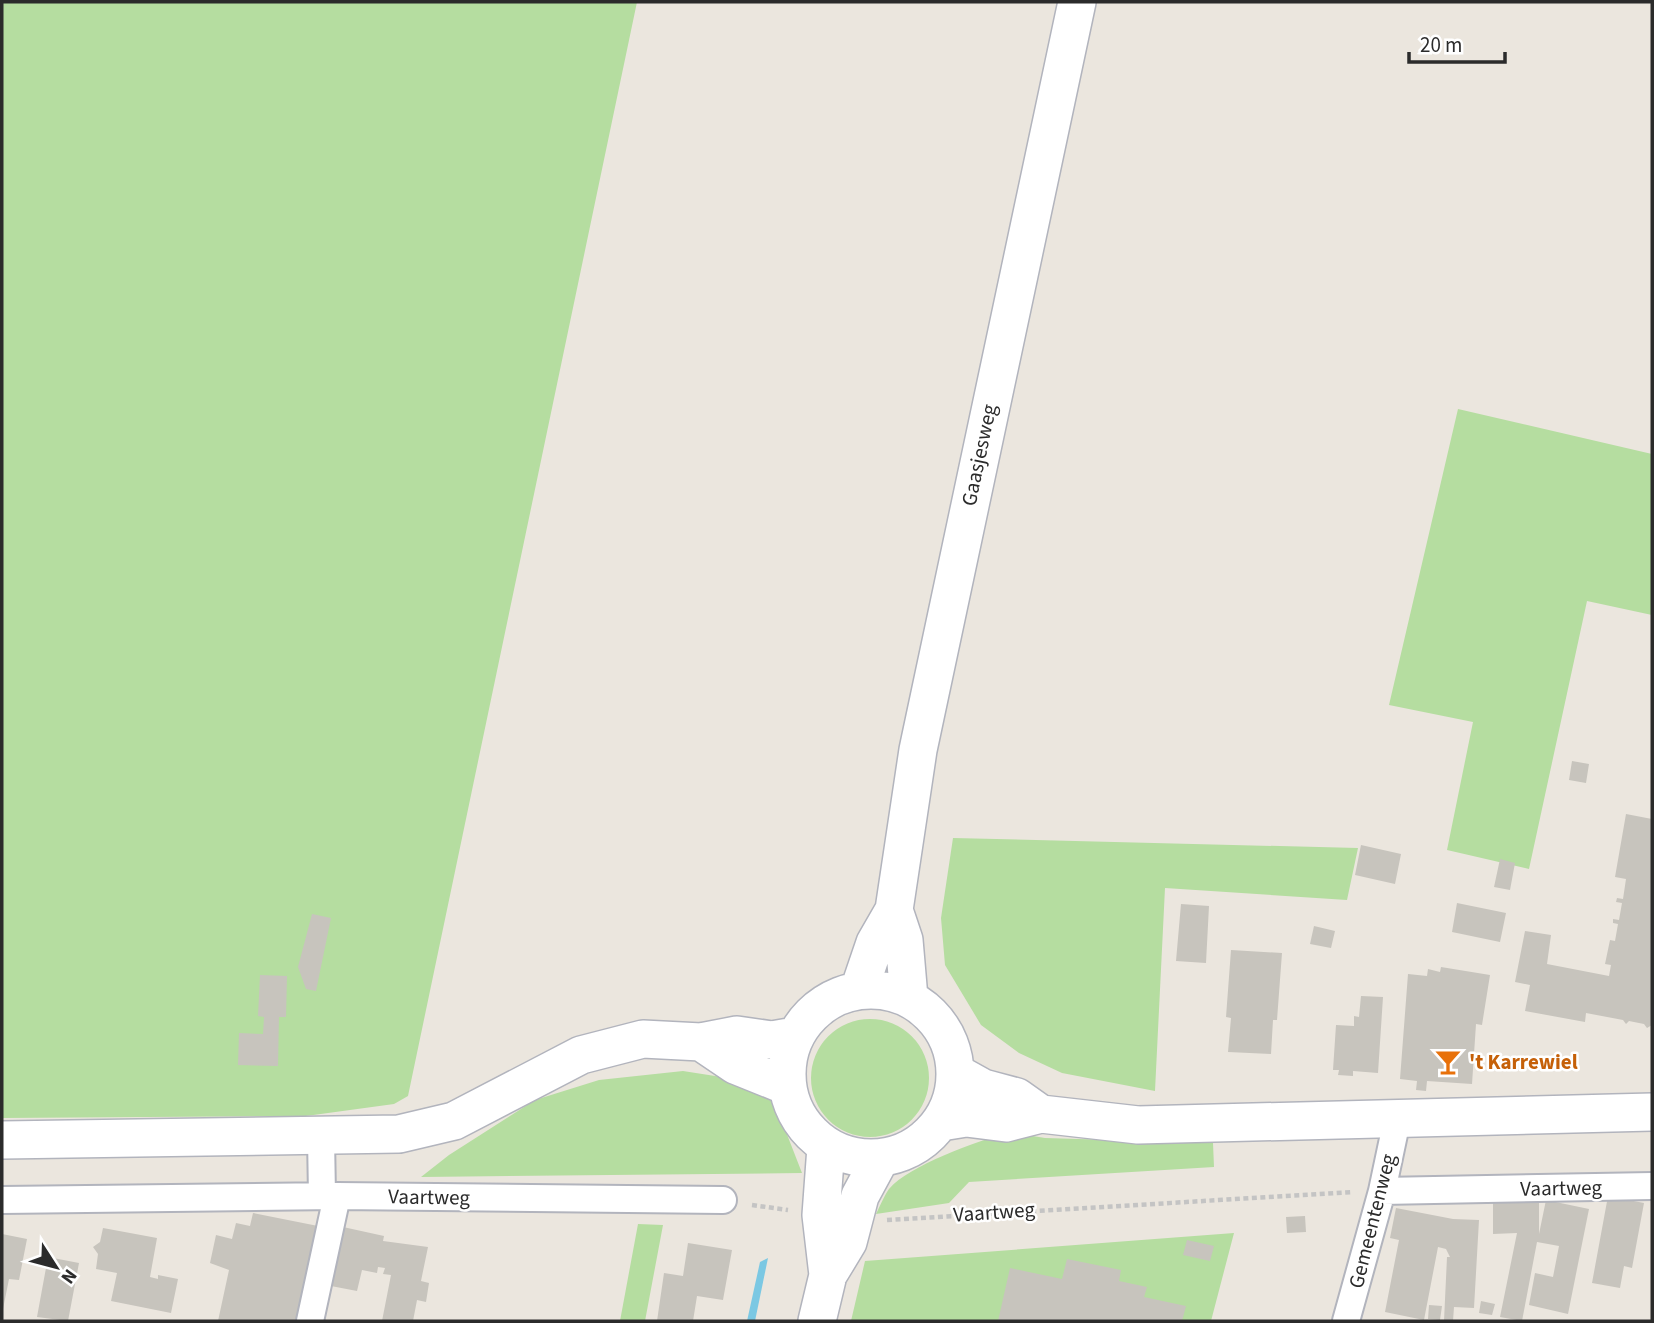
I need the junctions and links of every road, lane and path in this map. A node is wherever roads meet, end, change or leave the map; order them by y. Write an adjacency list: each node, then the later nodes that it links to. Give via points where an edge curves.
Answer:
1 (1077, 2): 2 (main road, Gaasjesweg, via 918,750)
2 (894, 910): 3 (main road, Gaasjesweg); 4 (main road, Gaasjesweg, via 904,940)
3 (859, 990): 4 (main road, via 885,990); 5 (main road, via 821,1005)
4 (909, 998): 7 (main road, via 943,1029)
5 (795, 1036): 6 (main road, via 772,1040 737,1035); 8 (main road)
6 (701, 1042): 8 (main road, via 735,1065); 13 (main road, via 643,1039 581,1055 454,1121 399,1134)
7 (956, 1073): 10 (main road, via 983,1088 1017,1097); 12 (main road, via 952,1099)
8 (786, 1086): 15 (main road, via 807,1131)
9 (1652, 1112): 11 (main road)
10 (1041, 1114): 11 (main road, via 1138,1125); 12 (main road, via 1006,1123 966,1118)
11 (1397, 1120): 18 (street, Gemeentenweg)
12 (941, 1122): 16 (main road, via 925,1140)
13 (321, 1137): 14 (main road); 19 (street)
14 (2, 1140)
15 (826, 1147): 16 (main road, via 852,1158); 22 (main road)
16 (880, 1159): 22 (main road, via 860,1196)
17 (1652, 1186): 18 (street, Vaartweg)
18 (1382, 1191): 22 (path, Vaartweg); 25 (street, Gemeentenweg)
19 (330, 1196): 20 (street, Vaartweg); 21 (street, Vaartweg); 23 (street)
20 (2, 1200)
21 (723, 1200): 22 (path, Vaartweg)
22 (837, 1218): 24 (main road, via 848,1242 828,1275)
23 (310, 1321)
24 (817, 1321)
25 (1346, 1321)

